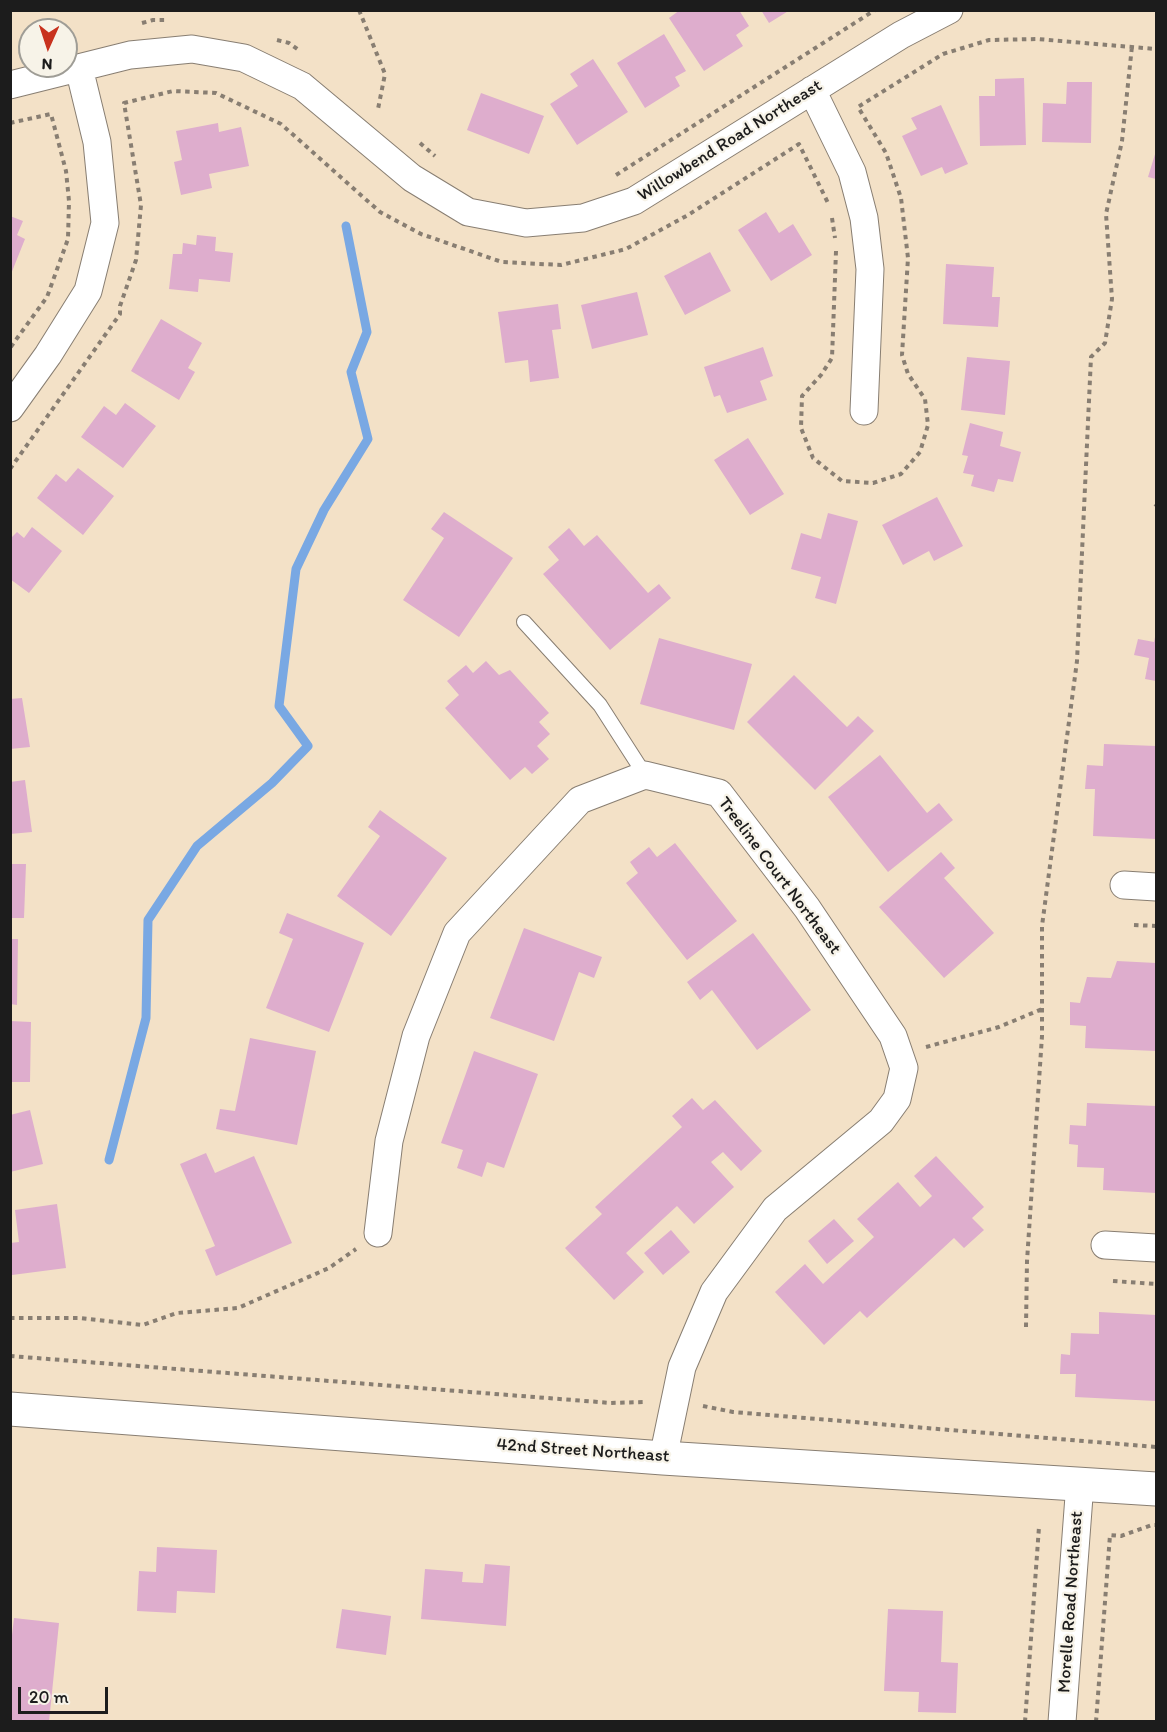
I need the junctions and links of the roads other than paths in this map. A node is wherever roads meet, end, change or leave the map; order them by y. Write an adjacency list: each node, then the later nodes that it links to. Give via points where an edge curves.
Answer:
1 (949, 10): 4 (street, Willowbend Road Northeast)
2 (79, 68): 3 (street, Willowbend Road Northeast); 4 (street, Willowbend Road Northeast, via 130,55 192,49 244,58 302,86 412,178 468,212 526,223 583,218 634,201); 5 (street, via 97,142 105,223 88,291)
3 (10, 86)
4 (812, 90): 6 (street, via 852,172 864,218 870,269)
5 (10, 408)
6 (864, 411)
7 (524, 622): 8 (lane, via 600,705)
8 (645, 775): 11 (street, via 580,800 457,933 416,1036 388,1141); 15 (street, Treeline Court Northeast, via 719,793 807,908 893,1036 904,1068 897,1099 881,1121 775,1209 714,1292 682,1367)
9 (1124, 885): 10 (street)
10 (1156, 887)
11 (378, 1233)
12 (1105, 1245): 13 (street)
13 (1156, 1248)
14 (10, 1409): 15 (street, 42nd Street Northeast)
15 (663, 1458): 16 (street, 42nd Street Northeast)
16 (1080, 1483): 17 (street, 42nd Street Northeast); 18 (street, Morelle Road Northeast)
17 (1156, 1489)
18 (1062, 1722)

